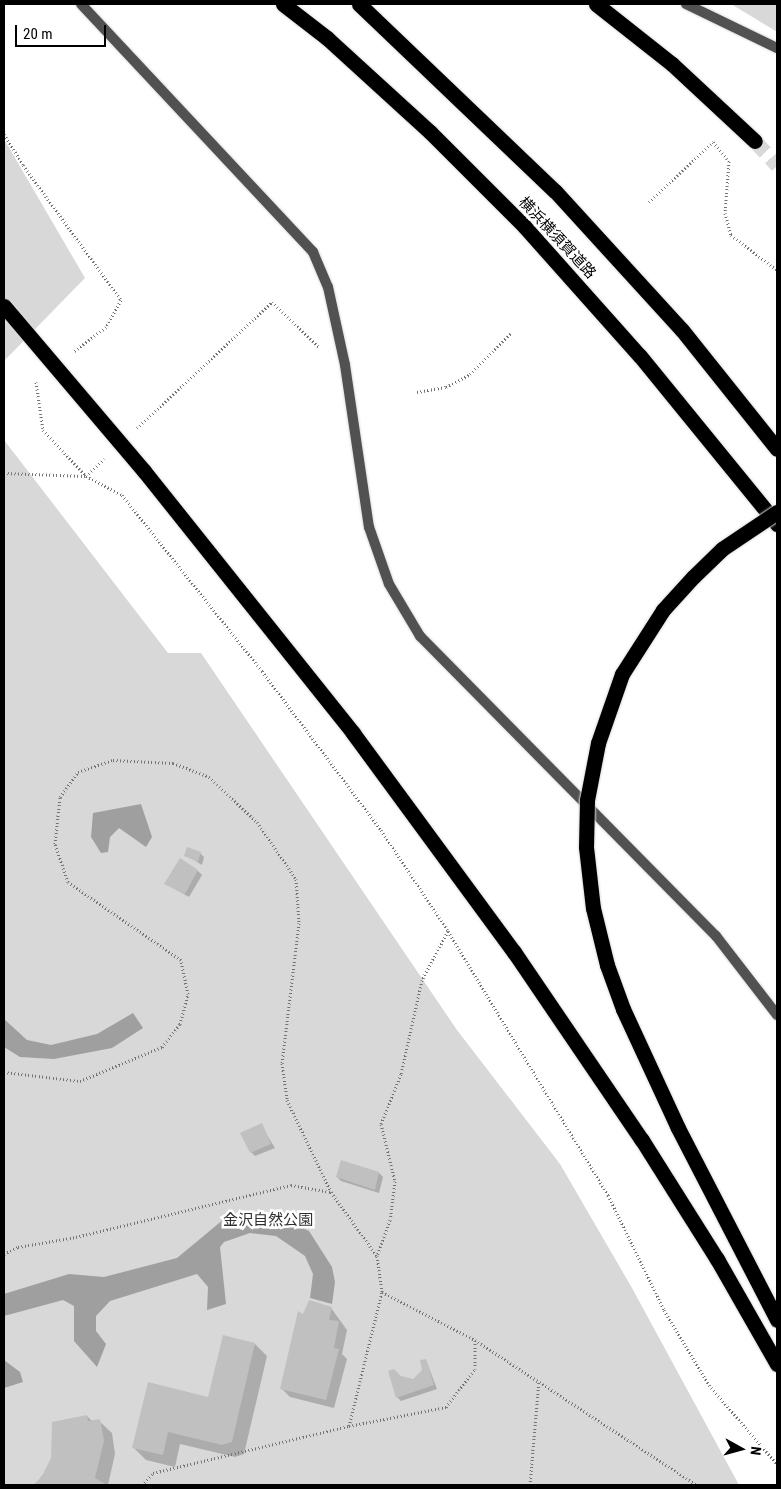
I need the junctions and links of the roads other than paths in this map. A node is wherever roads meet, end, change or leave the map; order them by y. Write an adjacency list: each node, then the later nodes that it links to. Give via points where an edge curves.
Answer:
1 (81, 4): 12 (lane, via 312,252 328,287 345,365 369,527 389,584 420,636 716,936)
2 (283, 4): 11 (highway, 横浜横須賀道路, via 327,38 430,132 524,226 640,356)
3 (359, 4): 9 (highway, 横浜横須賀道路, via 555,190 682,330)
4 (596, 4): 7 (highway, via 672,64)
5 (686, 4): 6 (lane)
6 (777, 48)
7 (756, 141)
8 (4, 306): 14 (highway, bridge, via 144,471 353,733 508,944 642,1140 717,1259)
9 (777, 449)
10 (777, 512): 13 (highway, bridge, via 722,550 693,577 663,610 622,674 598,743 587,800 586,847 593,908 607,965 623,1009 678,1128)
11 (777, 524)
12 (777, 1015)
13 (777, 1320)
14 (777, 1364)

